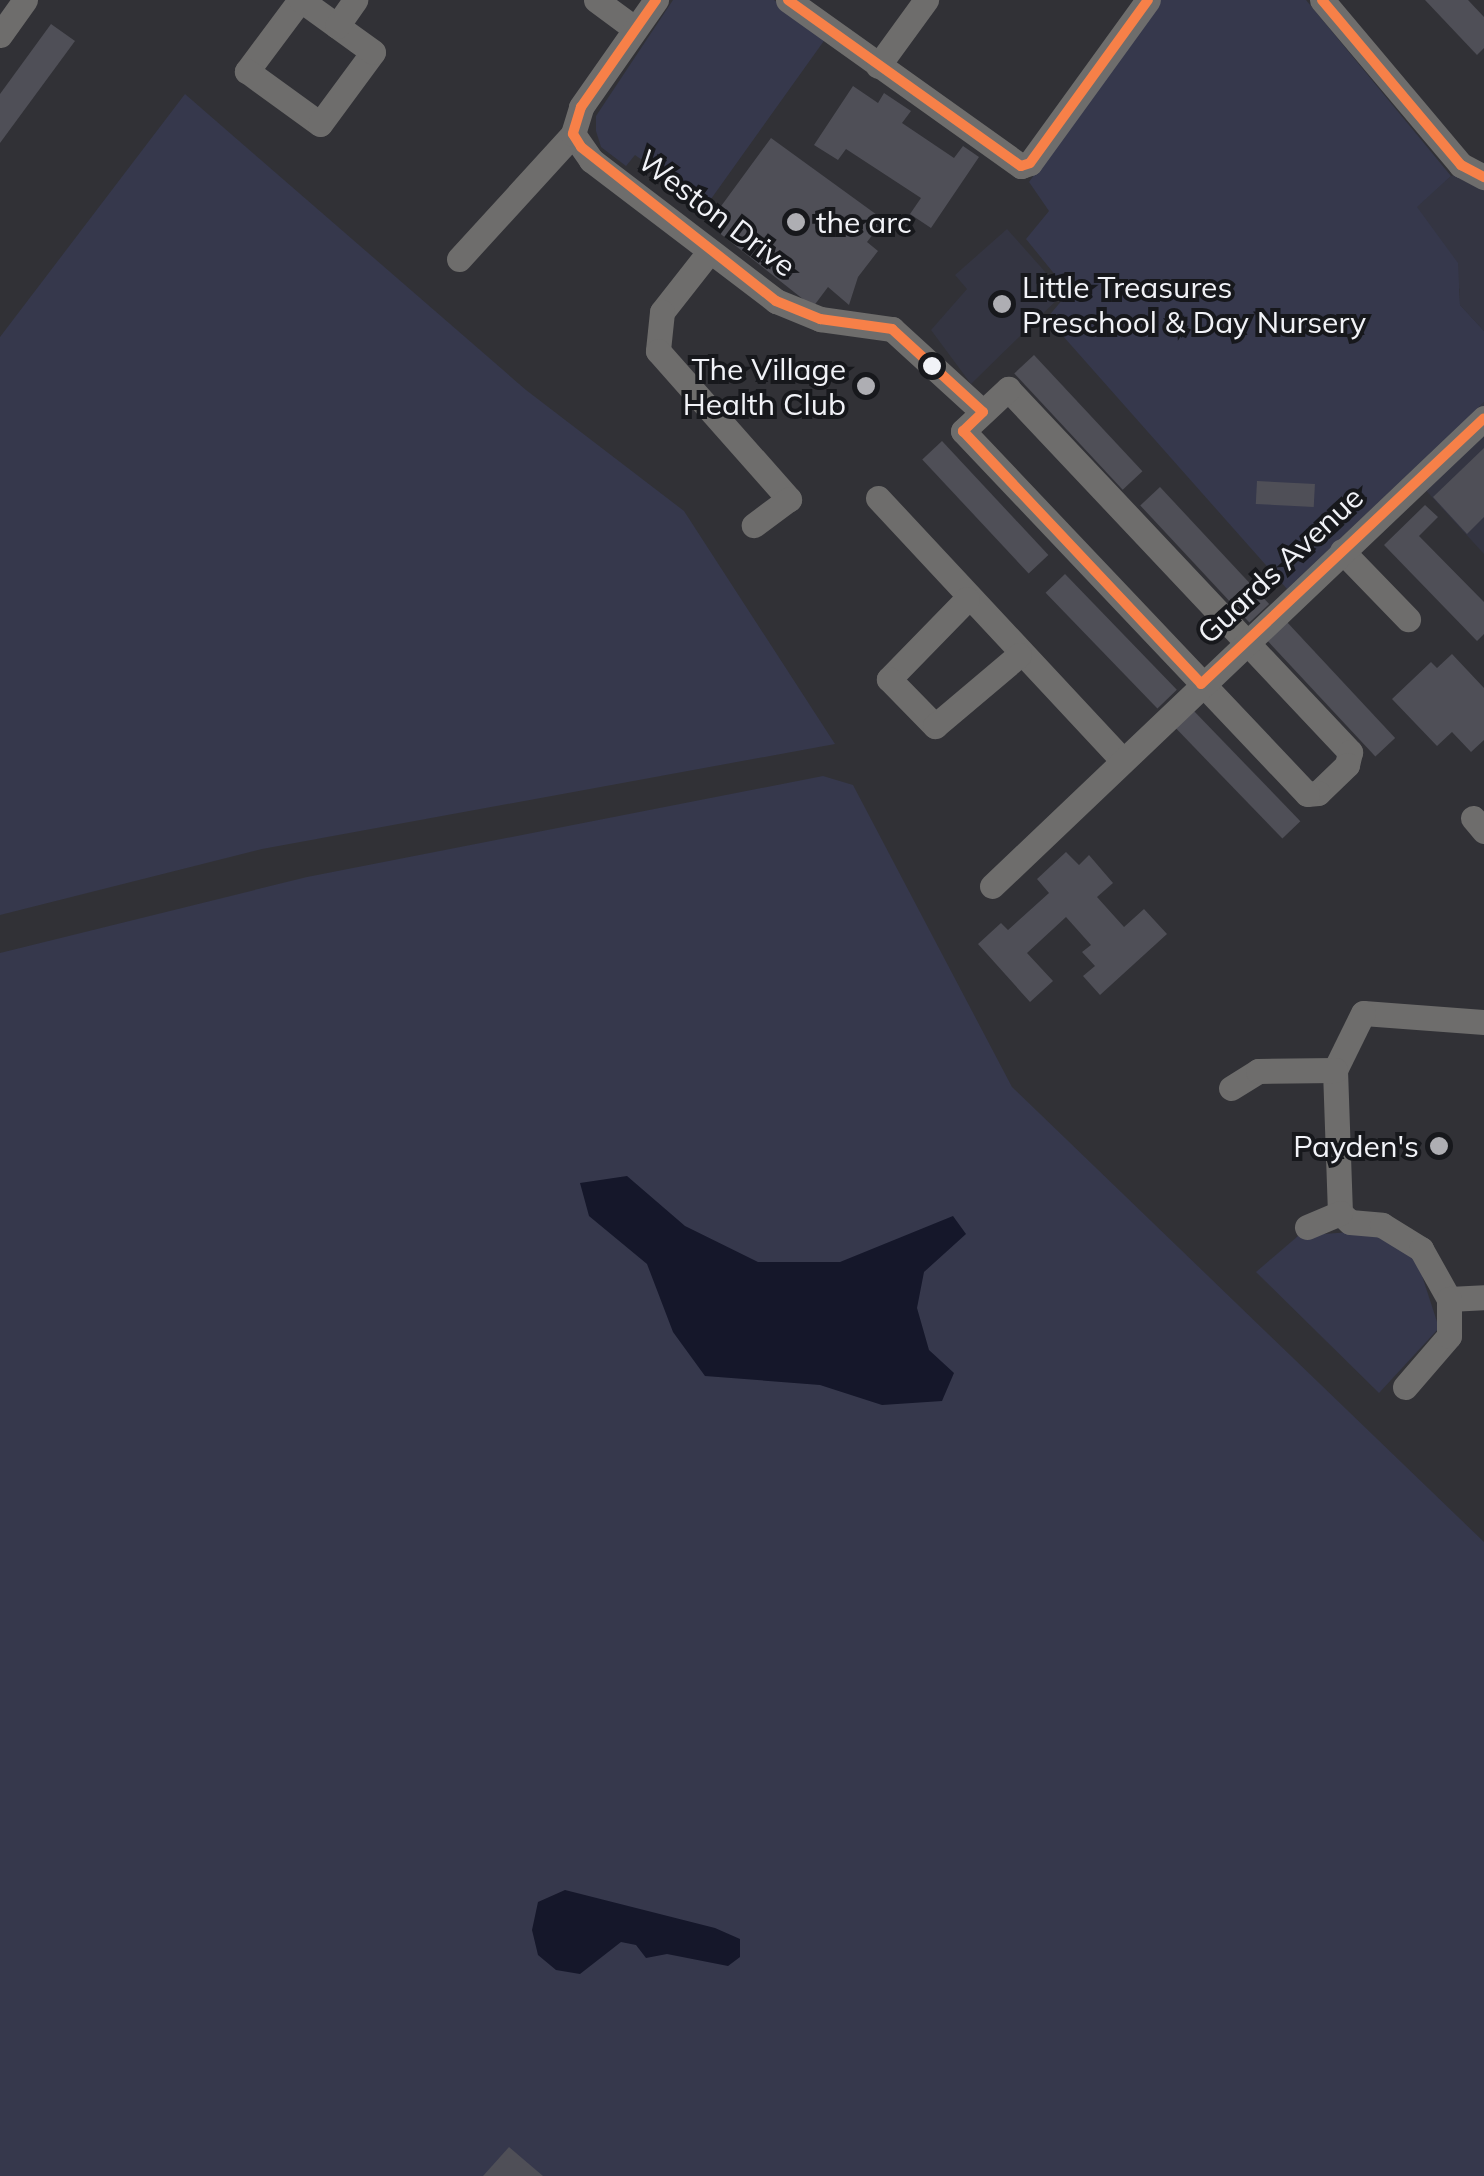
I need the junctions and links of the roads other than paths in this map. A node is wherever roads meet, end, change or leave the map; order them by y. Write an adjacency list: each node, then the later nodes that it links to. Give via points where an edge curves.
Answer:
1 (25, 0): 12 (street)
2 (301, 0): 10 (street); 10 (street, via 247,71 320,124 372,52)
3 (355, 0): 10 (street)
4 (596, 0): 11 (street)
5 (656, 0): 11 (street)
6 (788, 0): 13 (street)
7 (926, 0): 13 (street)
8 (1148, 0): 13 (street, via 1030,163 1021,166)
9 (1322, 0): 15 (street, via 1462,165)
10 (336, 26)
11 (634, 28): 14 (street, via 581,107)
12 (0, 35)
13 (878, 66)
14 (574, 134): 16 (street, Weston Drive, via 592,160); 17 (street)
15 (1484, 177)
16 (709, 252): 18 (street, Weston Drive, via 776,301 820,319 892,328); 21 (street, via 662,312 658,352 788,499)
17 (459, 259)
18 (983, 412): 25 (street, via 1008,389); 27 (street, via 963,430)
19 (1484, 418): 22 (street, Guards Avenue)
20 (878, 498): 23 (street)
21 (754, 525)
22 (1342, 551): 24 (street); 25 (street, Guards Avenue)
23 (967, 599): 26 (street); 26 (street, via 889,679 935,726)
24 (1408, 619)
25 (1244, 642): 27 (street, Guards Avenue); 27 (street, via 1350,752 1335,778 1307,794)
26 (1018, 655): 28 (street)
27 (1201, 684): 28 (street, Guards Avenue)
28 (1121, 760): 29 (street, Guards Avenue)
29 (992, 886)
30 (1484, 1022): 31 (street, via 1364,1013)
31 (1334, 1070): 32 (street, via 1258,1071); 33 (street)
32 (1230, 1088)
33 (1340, 1214): 34 (street); 36 (street, via 1350,1222 1382,1225 1421,1249)
34 (1307, 1227)
35 (1484, 1297): 36 (street)
36 (1448, 1299): 37 (street, via 1449,1336)
37 (1406, 1387)

